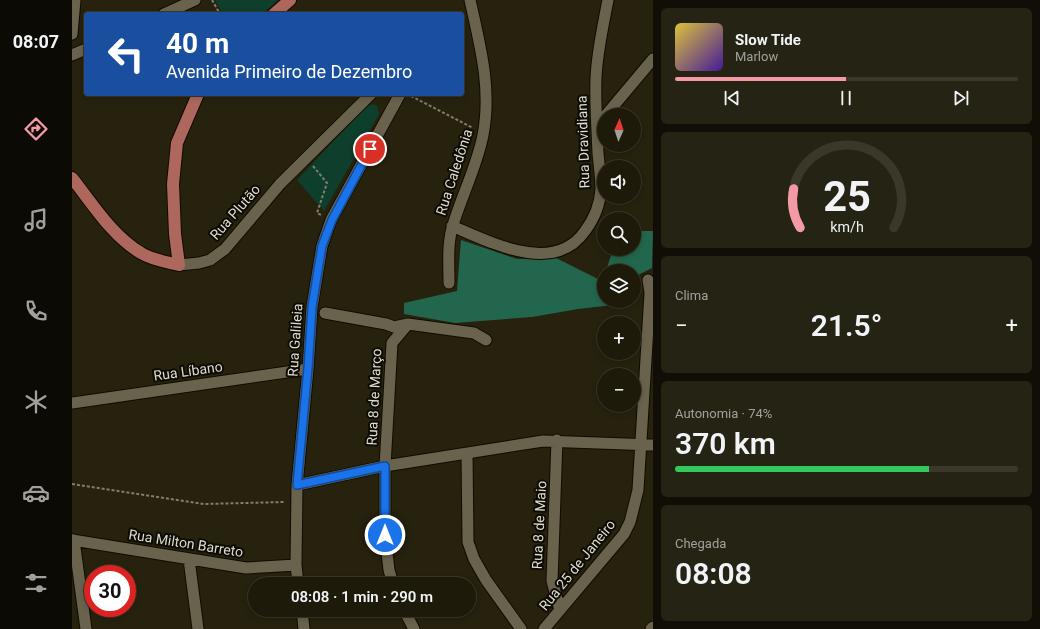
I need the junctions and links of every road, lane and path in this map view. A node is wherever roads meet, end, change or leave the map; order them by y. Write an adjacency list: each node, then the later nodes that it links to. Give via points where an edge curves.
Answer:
1 (75, 0): 10 (street)
2 (195, 0): 7 (street)
3 (212, 0): 8 (path)
4 (290, 0): 9 (main road)
5 (470, 0): 20 (street, Rua Caledônia, via 487,93)
6 (608, 0): 19 (street, Rua Dravidiana, via 596,77)
7 (168, 12)
8 (219, 12)
9 (276, 12)
10 (72, 34)
11 (84, 50): 12 (street)
12 (72, 55)
13 (653, 59): 18 (street)
14 (197, 96): 25 (main road, via 177,143 174,177 175,234)
15 (368, 96): 21 (street, Rua Plutão)
16 (399, 96): 23 (street, Rua Galileia)
17 (410, 96): 20 (path)
18 (612, 108)
19 (596, 126): 24 (street, Rua Dravidiana, via 601,189 598,208 582,236 566,248 545,253 526,253 502,248)
20 (483, 134): 24 (street, Rua Caledônia)
21 (305, 158): 23 (path, via 327,183 317,213); 25 (street, Rua Plutão, via 225,249 210,260)
22 (72, 178): 25 (main road, Rua Plutão, via 123,239 141,253)
23 (332, 220): 31 (street, Rua Galileia, via 318,266)
24 (452, 226): 27 (street, Rua Caledônia)
25 (179, 265)
26 (648, 280): 34 (street, Rua 25 de Janeiro, via 650,293)
27 (449, 282)
28 (326, 313): 29 (street, via 386,324 394,328)
29 (408, 324): 30 (street, via 474,333); 37 (street, Rua 8 de Março, via 392,343)
30 (486, 340)
31 (308, 368): 32 (street, Rua Líbano); 39 (street, Rua Galileia)
32 (72, 403)
33 (557, 440): 34 (street); 36 (street); 46 (street, Rua 8 de Maio, via 551,556 552,581)
34 (641, 444): 35 (street); 46 (street, Rua 25 de Janeiro, via 638,490 630,522 615,546)
35 (653, 445)
36 (467, 453): 37 (street); 53 (street, via 468,542 486,580)
37 (385, 466): 39 (street); 45 (street, Rua 8 de Março, via 386,552)
38 (72, 484): 40 (path, via 204,504)
39 (297, 485): 40 (street, Rua Galileia)
40 (297, 502): 43 (street, Rua Galileia)
41 (73, 540): 42 (street, Rua Milton Barreto); 49 (street)
42 (189, 559): 43 (street, Rua Milton Barreto, via 246,568); 50 (street)
43 (296, 565): 44 (street, Rua Galileia)
44 (297, 577)
45 (391, 577)
46 (560, 610): 54 (street, Rua 25 de Janeiro)
47 (303, 617): 51 (street)
48 (408, 617): 52 (street)
49 (86, 629)
50 (198, 629)
51 (304, 629)
52 (414, 629)
53 (521, 629)
54 (544, 629)

